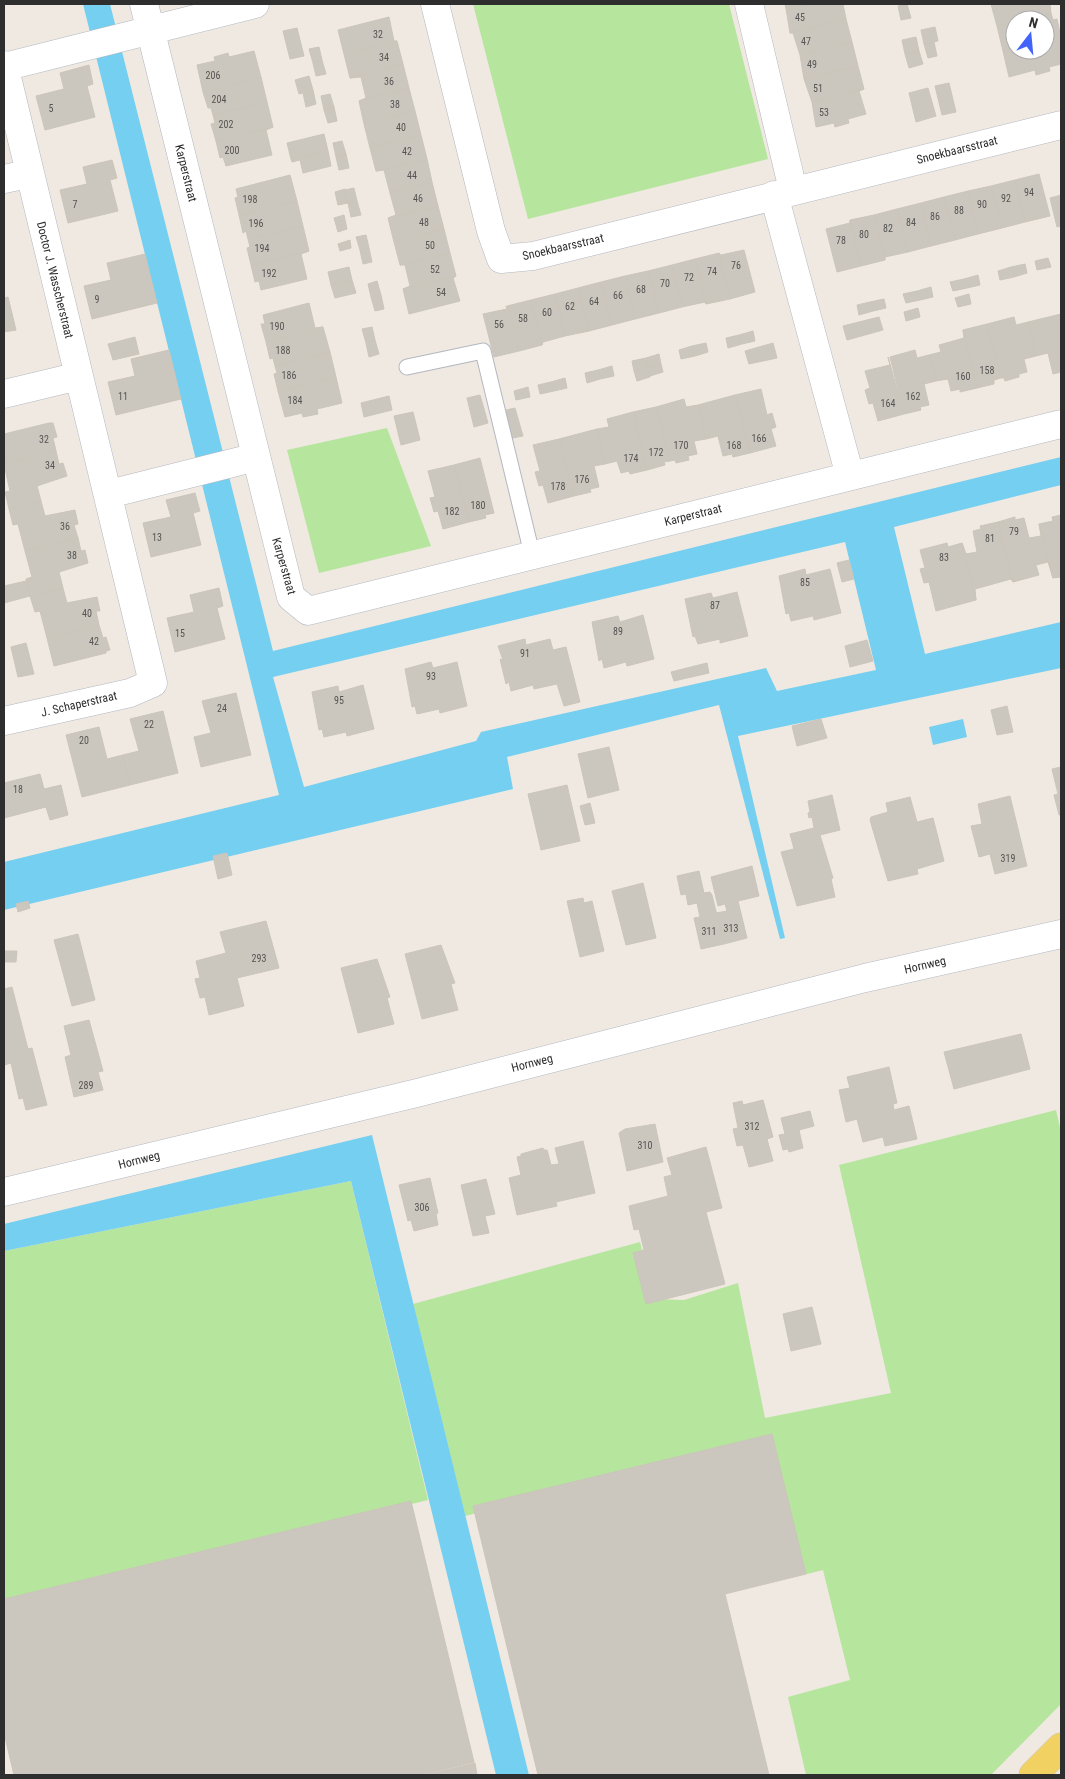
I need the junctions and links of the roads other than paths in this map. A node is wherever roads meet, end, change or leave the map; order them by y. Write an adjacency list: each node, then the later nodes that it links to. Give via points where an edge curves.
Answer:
1 (144, 4): 5 (street, Karperstraat)
2 (255, 4): 5 (street)
3 (435, 4): 9 (street, Snoekbaarsstraat, via 491,231 501,259 533,256)
4 (748, 4): 9 (street)
5 (138, 33): 6 (street); 14 (street, Karperstraat)
6 (4, 66): 8 (street, Doctor J. Wasscherstraat)
7 (1061, 125): 9 (street, Snoekbaarsstraat)
8 (16, 176): 11 (street, Doctor J. Wasscherstraat)
9 (784, 192): 15 (street)
10 (407, 367): 17 (lane, via 483,350)
11 (79, 376): 12 (street); 16 (street, Doctor J. Wasscherstraat)
12 (4, 394)
13 (1061, 424): 15 (street, Karperstraat)
14 (244, 461): 16 (street); 17 (street, Karperstraat, via 291,597 308,611)
15 (850, 476): 17 (street, Karperstraat)
16 (109, 494): 18 (street, Doctor J. Wasscherstraat)
17 (532, 554)
18 (154, 683): 19 (street, J. Schaperstraat, via 130,693)
19 (4, 721)
20 (1061, 934): 21 (street, Hornweg, via 839,985 417,1093)
21 (4, 1192)
22 (1061, 1747): 23 (main road)
23 (1033, 1775)

